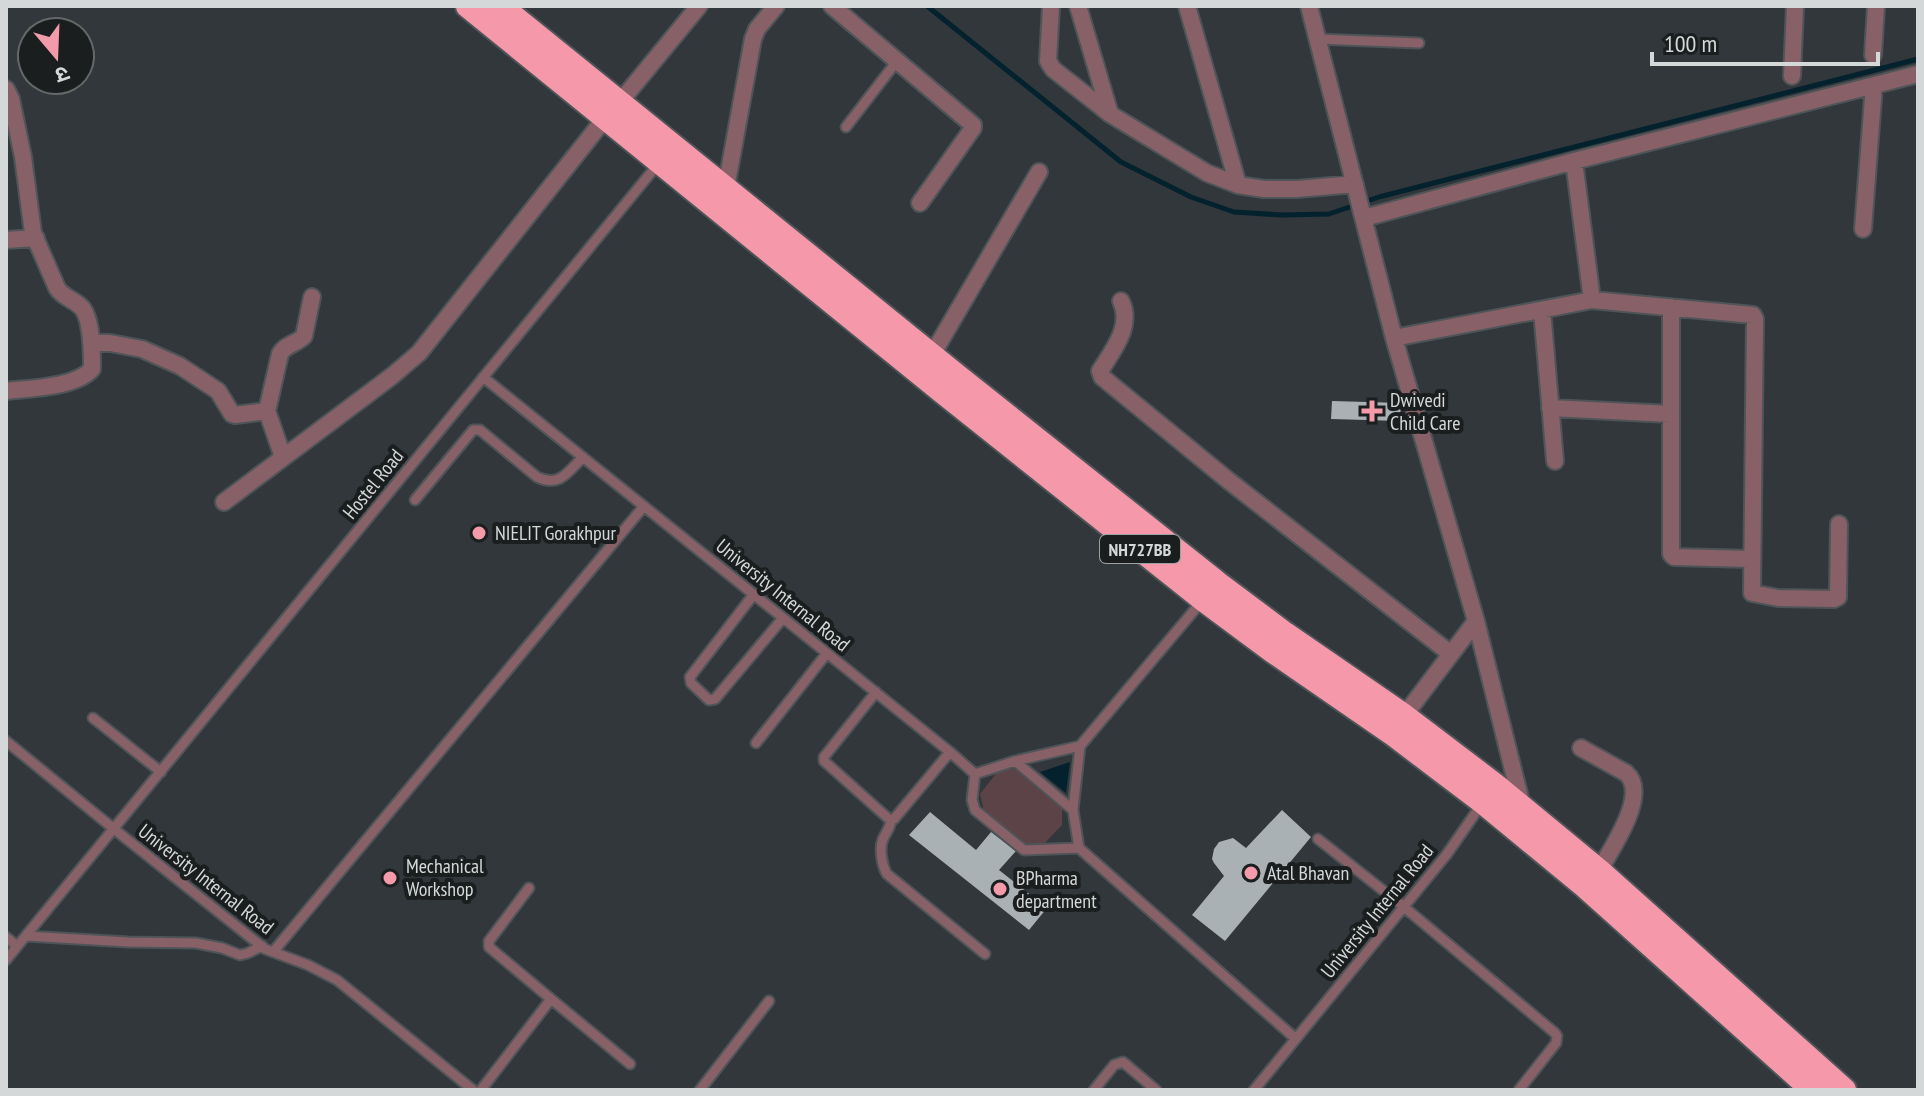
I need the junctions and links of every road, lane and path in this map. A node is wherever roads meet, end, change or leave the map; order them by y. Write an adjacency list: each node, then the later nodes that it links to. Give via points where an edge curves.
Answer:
1 (468, 6): 20 (highway, NH727BB)
2 (699, 6): 20 (street)
3 (776, 6): 28 (street, via 753,39)
4 (832, 6): 15 (street)
5 (1051, 6): 21 (street, via 1049,63)
6 (1078, 6): 21 (street)
7 (1187, 6): 27 (street)
8 (1309, 6): 12 (street)
9 (1795, 6): 17 (street)
10 (1876, 6): 14 (street)
11 (514, 11): 20 (highway, NH727BB)
12 (1317, 39): 13 (lane); 29 (street)
13 (1419, 43)
14 (1873, 55)
15 (897, 61): 22 (lane); 30 (street, via 973,125)
16 (1918, 74): 18 (street)
17 (1792, 76)
18 (1874, 85): 25 (street); 32 (street)
19 (6, 89): 23 (street)
20 (613, 110): 24 (highway, NH727BB); 48 (street, via 419,353)
21 (1110, 114): 27 (street, via 1207,173)
22 (846, 127)
23 (12, 138): 33 (street)
24 (666, 154): 28 (highway, NH727BB); 43 (lane, Hostel Road); 56 (highway, NH727BB, via 943,392)
25 (1574, 161): 31 (street); 36 (street)
26 (1039, 172): 42 (street)
27 (1238, 185): 29 (street)
28 (726, 188): 42 (highway, NH727BB)
29 (1356, 190): 31 (street)
30 (920, 203)
31 (1363, 216): 40 (street)
32 (1863, 229)
33 (36, 238): 34 (street); 41 (street, via 61,295 84,310)
34 (6, 240)
35 (312, 297): 46 (street, via 304,336 280,354)
36 (1592, 300): 38 (street); 39 (street)
37 (1121, 301): 61 (street, via 1124,326 1100,371 1102,377)
38 (1671, 307): 47 (street); 55 (street, via 1749,314 1755,319)
39 (1542, 310): 40 (street); 45 (street)
40 (1394, 338): 59 (street)
41 (91, 343): 44 (street, via 89,374 64,384); 46 (street, via 142,349 180,366 218,391 232,414)
42 (932, 355): 56 (highway, NH727BB)
43 (483, 377): 49 (lane, University Internal Road); 71 (lane, Hostel Road)
44 (6, 391)
45 (1550, 408): 47 (street); 50 (street)
46 (267, 411): 48 (street)
47 (1671, 414): 55 (street, via 1671,554)
48 (283, 457): 52 (street)
49 (583, 457): 51 (lane, via 557,481 547,482 476,429); 53 (lane, University Internal Road)
50 (1555, 461)
51 (415, 500)
52 (224, 502)
53 (644, 506): 57 (lane, University Internal Road); 87 (lane)
54 (1839, 524): 55 (street, via 1839,593 1834,599 1755,595)
55 (1751, 559)
56 (1210, 591): 63 (highway, NH727BB, via 1285,634); 67 (lane); 73 (highway, NH727BB, via 1273,651)
57 (754, 594): 58 (lane, University Internal Road); 58 (lane, via 690,677 709,700)
58 (783, 618): 60 (lane, University Internal Road)
59 (1476, 621): 61 (street); 76 (street)
60 (827, 653): 62 (lane, University Internal Road); 66 (lane)
61 (1451, 654): 63 (street)
62 (876, 692): 69 (lane, University Internal Road); 75 (lane, via 824,761)
63 (1404, 716): 76 (highway, NH727BB, via 1496,786)
64 (93, 718): 71 (lane)
65 (6, 741): 77 (lane)
66 (756, 743)
67 (1080, 746): 70 (lane); 74 (lane)
68 (1581, 748): 80 (street, via 1626,773 1635,785 1626,822)
69 (950, 752): 72 (lane, University Internal Road); 75 (lane)
70 (1015, 761): 72 (lane); 74 (lane)
71 (161, 772): 77 (lane, Hostel Road)
72 (975, 774): 79 (lane, via 975,810 1024,850)
73 (1483, 802): 76 (highway, NH727BB); 82 (lane, University Internal Road)
74 (1073, 810): 79 (lane)
75 (891, 820): 88 (lane, via 882,842 887,874)
76 (1520, 820): 80 (highway, NH727BB); 101 (highway, NH727BB, via 1585,886)
77 (114, 829): 83 (lane, Hostel Road); 86 (lane, University Internal Road)
78 (1318, 839): 82 (lane)
79 (1079, 848): 92 (lane)
80 (1599, 871): 102 (highway, NH727BB)
81 (529, 888): 90 (lane, via 489,947)
82 (1404, 907): 92 (lane, University Internal Road); 100 (lane, via 1557,1036)
83 (26, 936): 85 (lane, Hostel Road); 86 (lane, via 196,943 240,955)
84 (6, 937): 85 (lane)
85 (17, 946): 89 (lane, Hostel Road)
86 (262, 946): 87 (lane, University Internal Road)
87 (273, 952): 94 (lane, University Internal Road, via 337,980)
88 (985, 954)
89 (6, 960)
90 (551, 999): 93 (lane); 95 (lane)
91 (769, 1001): 96 (lane)
92 (1296, 1039): 99 (lane, University Internal Road)
93 (630, 1064)
94 (473, 1090)
95 (481, 1090)
96 (700, 1090)
97 (1094, 1090): 98 (lane, via 1114,1065 1123,1062)
98 (1156, 1090)
99 (1254, 1090)
100 (1519, 1090)
101 (1813, 1090)
102 (1844, 1090)

